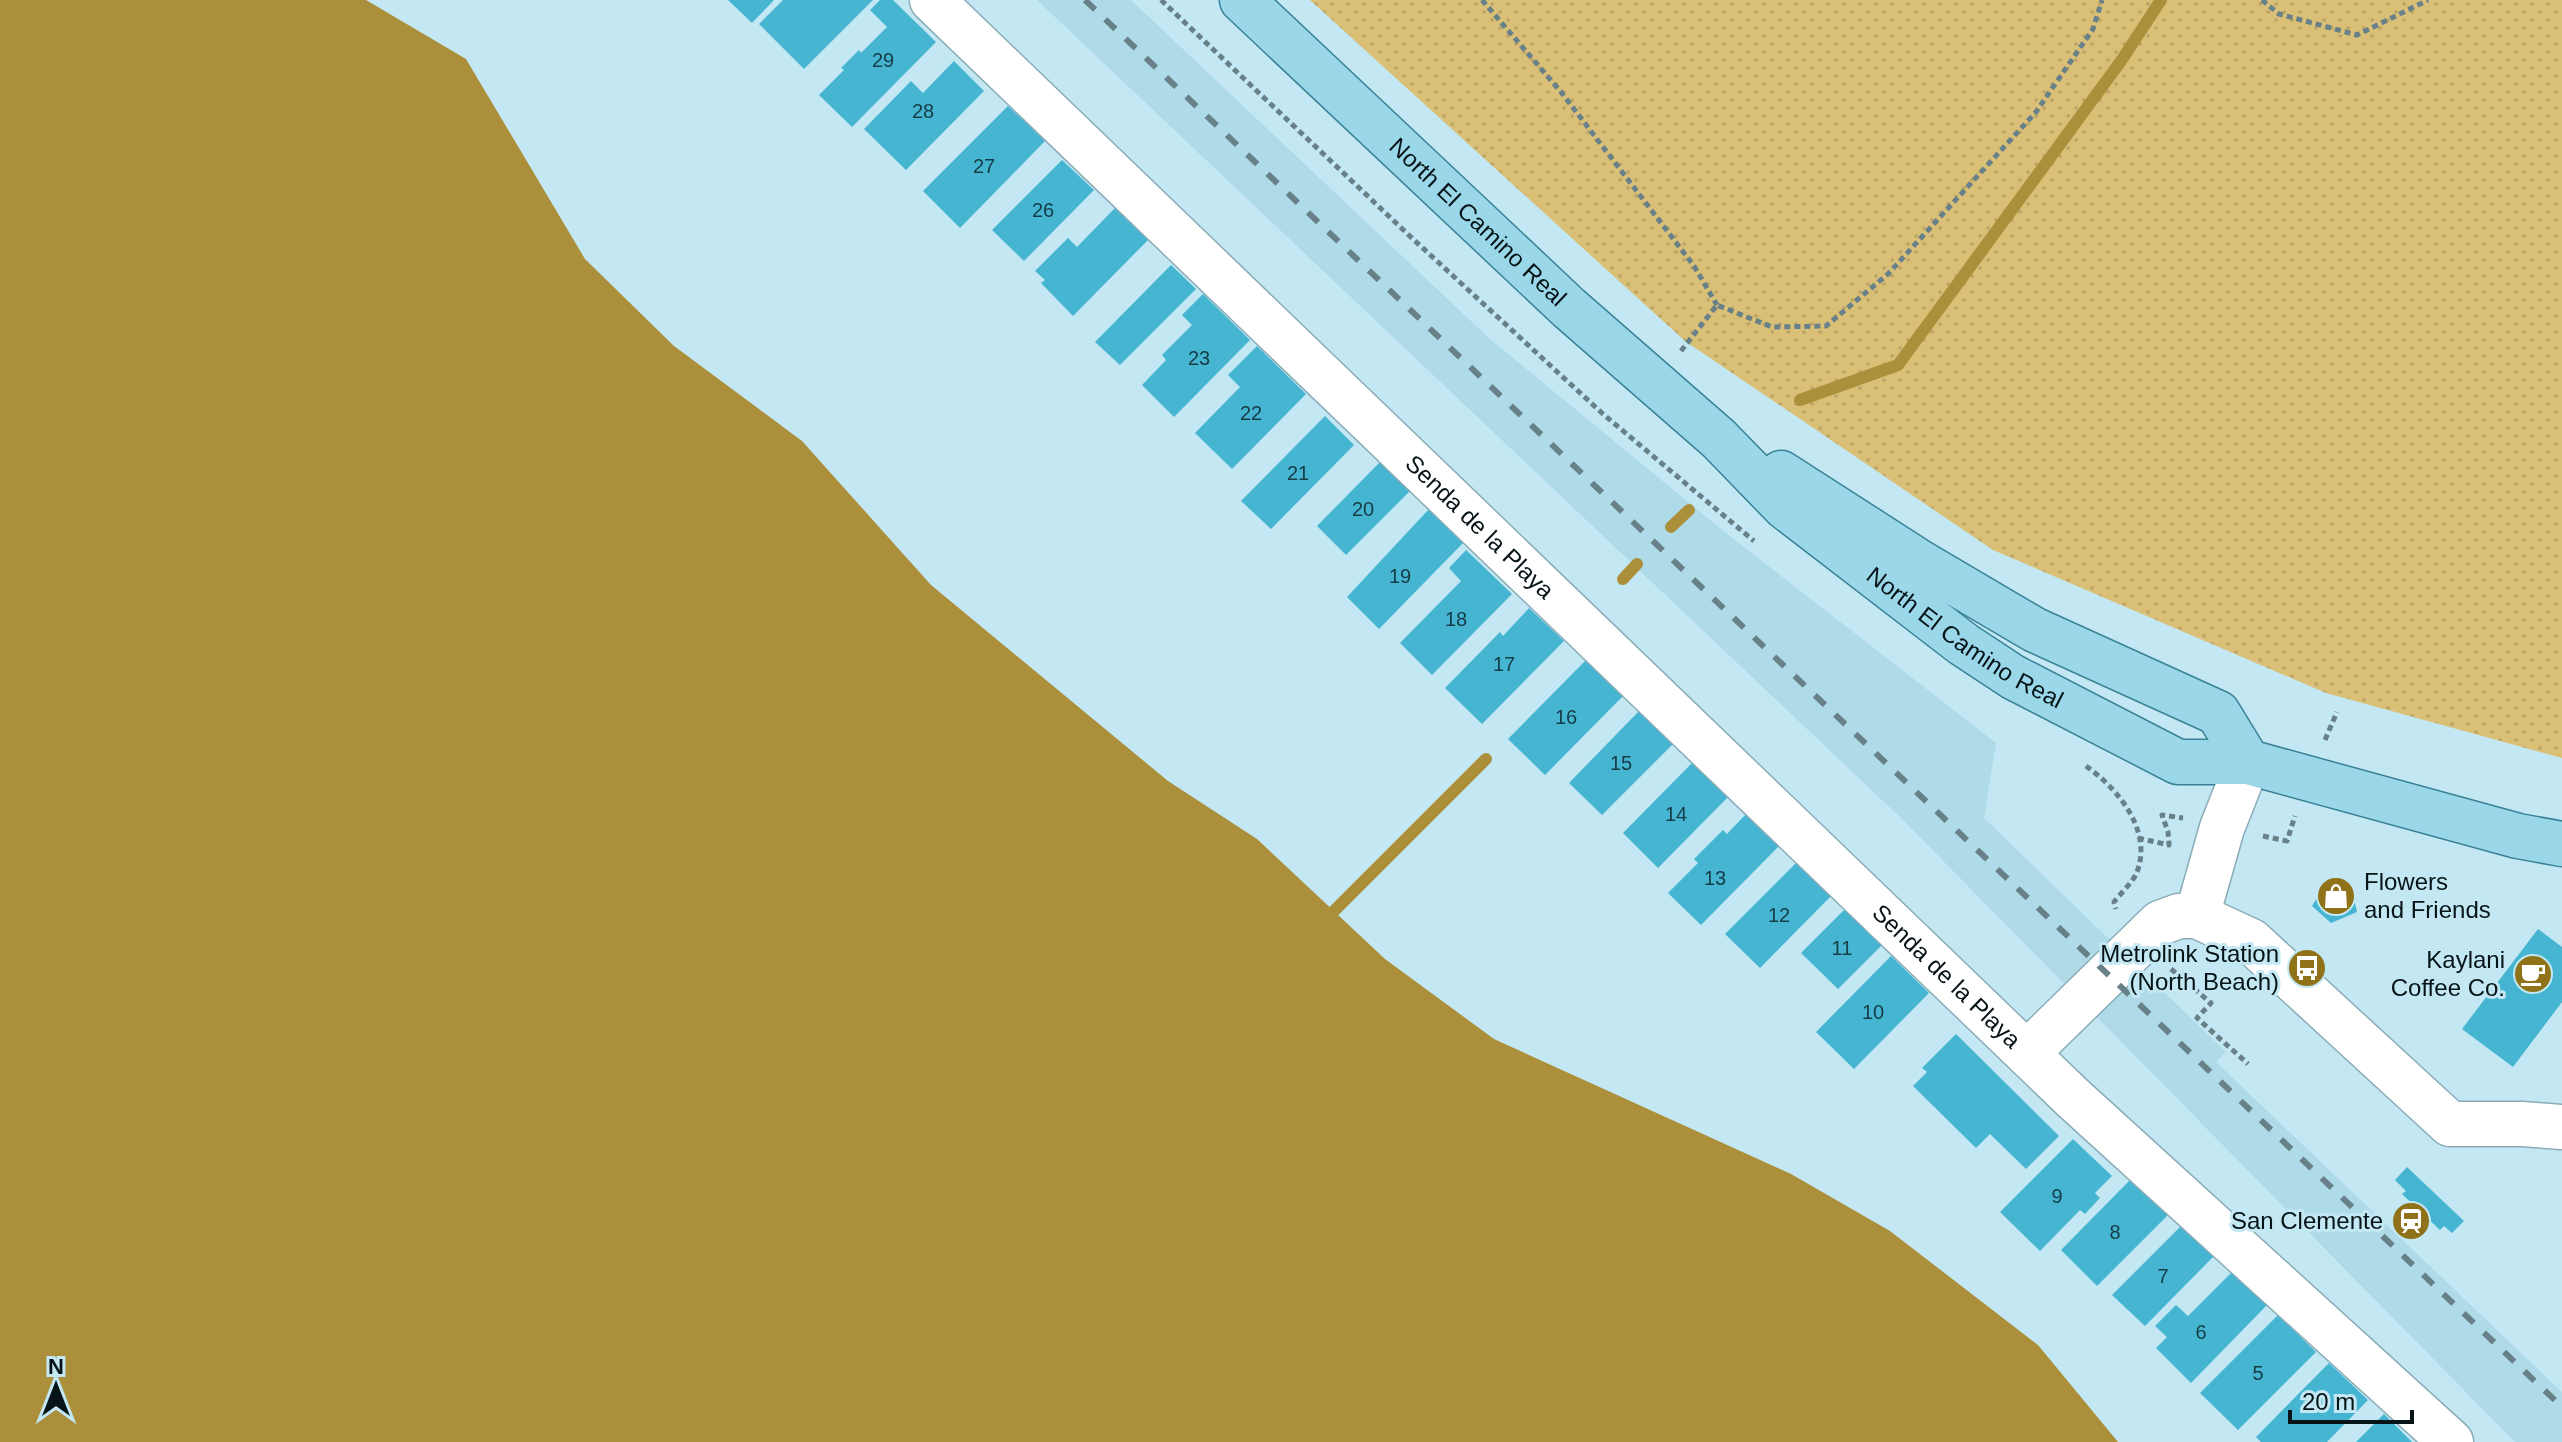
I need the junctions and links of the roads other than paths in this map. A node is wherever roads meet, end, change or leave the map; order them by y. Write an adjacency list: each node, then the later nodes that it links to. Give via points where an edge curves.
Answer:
1 (932, 0): 7 (street, Senda de la Playa)
2 (1242, 0): 3 (main road, North El Camino Real, via 1569,308)
3 (1719, 439): 4 (main road, North El Camino Real, via 2035,630 2218,713); 4 (main road, North El Camino Real, via 1785,507 2013,677 2178,762)
4 (2248, 762): 5 (main road, North El Camino Real); 6 (street)
5 (2562, 844)
6 (2197, 916): 7 (street, Senda de la Playa, via 2160,923); 8 (street, via 2251,941 2450,1124)
7 (2028, 1052): 9 (street, Senda de la Playa)
8 (2562, 1127)
9 (2451, 1442)

